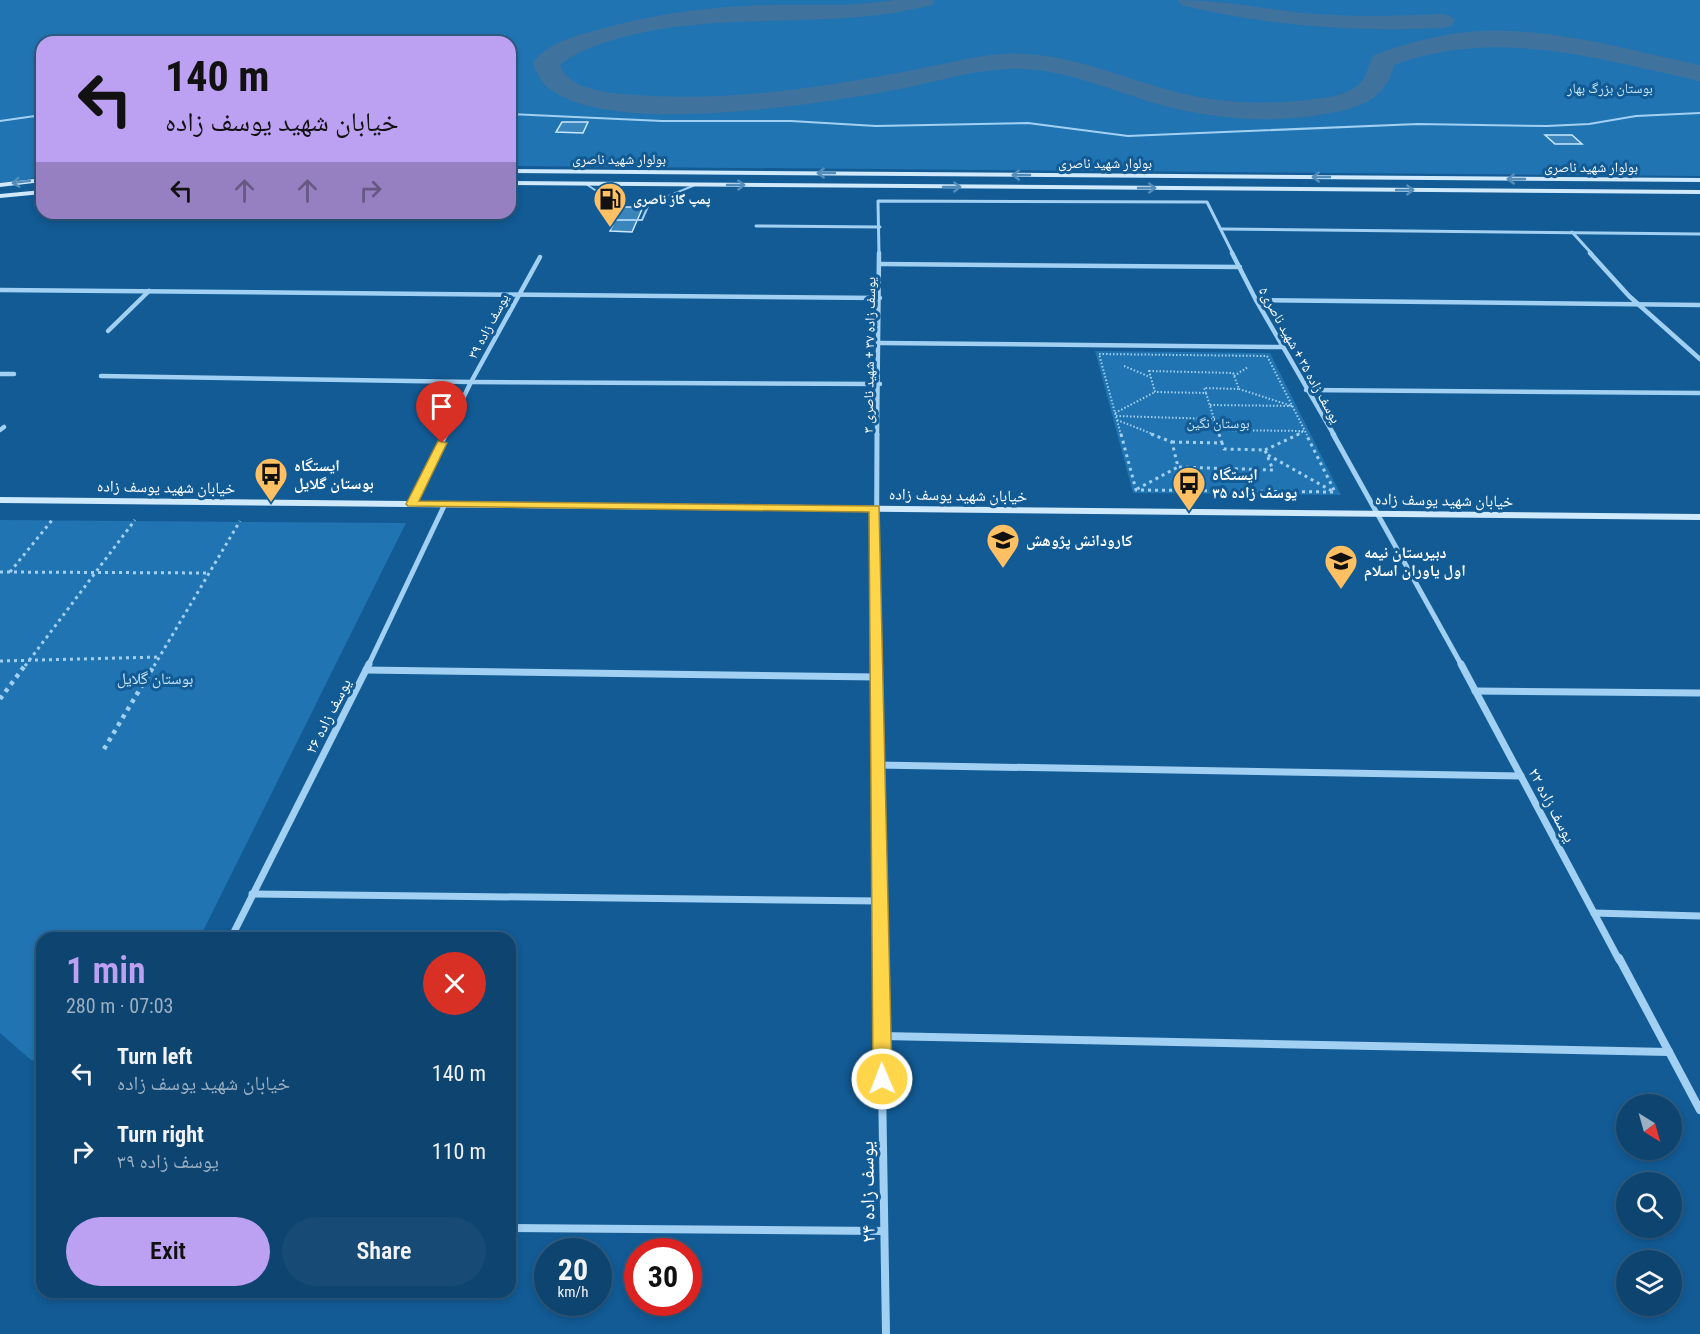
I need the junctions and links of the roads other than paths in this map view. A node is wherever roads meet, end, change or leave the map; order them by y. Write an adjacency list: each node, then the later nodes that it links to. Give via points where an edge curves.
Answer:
1 (1700, 113): 2 (lane, via 1547,126 1418,124 1128,136 1028,123 876,126)
2 (516, 114)
3 (36, 116): 4 (lane)
4 (0, 121)
5 (516, 171): 6 (main road, بولوار شهید ناصری, one-way to 5)
6 (916, 174): 7 (main road, بولوار شهید ناصری, one-way to 6); 13 (main road)
7 (1700, 180)
8 (36, 181): 11 (main road, one-way to 11)
9 (516, 183): 10 (main road, بولوار شهید ناصری)
10 (586, 184): 12 (main road, بولوار شهید ناصری); 12 (lane, via 613,202 608,220 642,220 649,204)
11 (0, 185)
12 (695, 185): 13 (main road, بولوار شهید ناصری, one-way to 13)
13 (918, 186): 14 (main road, بولوار شهید ناصری, one-way to 14)
14 (1700, 192)
15 (36, 193): 16 (main road)
16 (0, 196)
17 (879, 201): 19 (street, یوسف زاده ۳۷ + شهید ناصری ۳); 20 (street, یوسف زاده ۳۵ + شهید ناصری۵, via 1208,202)
18 (756, 226): 19 (street)
19 (880, 227): 24 (street, یوسف زاده ۳۷ + شهید ناصری ۳)
20 (1222, 229): 21 (street); 25 (street, یوسف زاده ۳۵ + شهید ناصری۵)
21 (1572, 232): 22 (street); 31 (street)
22 (1700, 234)
23 (540, 257): 28 (street, یوسف زاده ۳۹)
24 (881, 264): 25 (street); 29 (street, یوسف زاده ۳۷ + شهید ناصری ۳)
25 (1240, 267): 30 (street, یوسف زاده ۳۵ + شهید ناصری۵)
26 (0, 290): 27 (street)
27 (149, 291): 28 (street); 33 (street)
28 (517, 296): 29 (street); 40 (street, یوسف زاده ۳۹)
29 (880, 298): 34 (street, یوسف زاده ۳۷ + شهید ناصری ۳)
30 (1256, 300): 31 (street); 35 (street, یوسف زاده ۳۵ + شهید ناصری۵)
31 (1637, 304): 32 (street); 36 (street)
32 (1700, 305)
33 (108, 331)
34 (880, 343): 35 (street); 41 (street, یوسف زاده ۳۷ + شهید ناصری ۳)
35 (1282, 347): 42 (street, یوسف زاده ۳۵ + شهید ناصری۵)
36 (1700, 359)
37 (0, 374): 38 (street)
38 (15, 374)
39 (102, 376): 40 (street)
40 (471, 382): 41 (street); 45 (street, یوسف زاده ۳۹)
41 (880, 384): 47 (street, یوسف زاده ۳۷ + شهید ناصری ۳)
42 (1306, 390): 43 (street); 48 (street, یوسف زاده ۳۵ + شهید ناصری۵)
43 (1700, 393)
44 (0, 500): 45 (main road, خیابان شهید یوسف زاده)
45 (412, 504): 46 (main road, خیابان شهید یوسف زاده)
46 (445, 504): 47 (main road, خیابان شهید یوسف زاده); 50 (street, یوسف زاده ۲۶)
47 (875, 509): 48 (main road, خیابان شهید یوسف زاده); 51 (street, یوسف زاده ۲۴)
48 (1380, 514): 49 (main road, خیابان شهید یوسف زاده); 52 (street, یوسف زاده ۲۲)
49 (1700, 518)
50 (366, 670): 51 (street); 56 (street, یوسف زاده ۲۶)
51 (876, 677): 54 (street, یوسف زاده ۲۴)
52 (1475, 691): 53 (street); 55 (street, یوسف زاده ۲۲)
53 (1700, 693)
54 (877, 765): 55 (street); 57 (street, یوسف زاده ۲۴)
55 (1521, 776): 58 (street, یوسف زاده ۲۲)
56 (252, 894): 57 (street); 60 (street, یوسف زاده ۲۶)
57 (880, 901): 61 (street, یوسف زاده ۲۴)
58 (1594, 913): 59 (street); 62 (street, یوسف زاده ۲۲)
59 (1700, 915)
60 (234, 932)
61 (882, 1035): 62 (street); 65 (street, یوسف زاده ۲۴)
62 (1669, 1052): 63 (street, یوسف زاده ۲۲)
63 (1700, 1110)
64 (516, 1228): 65 (street)
65 (884, 1232): 66 (street, یوسف زاده ۲۴)
66 (886, 1334)

